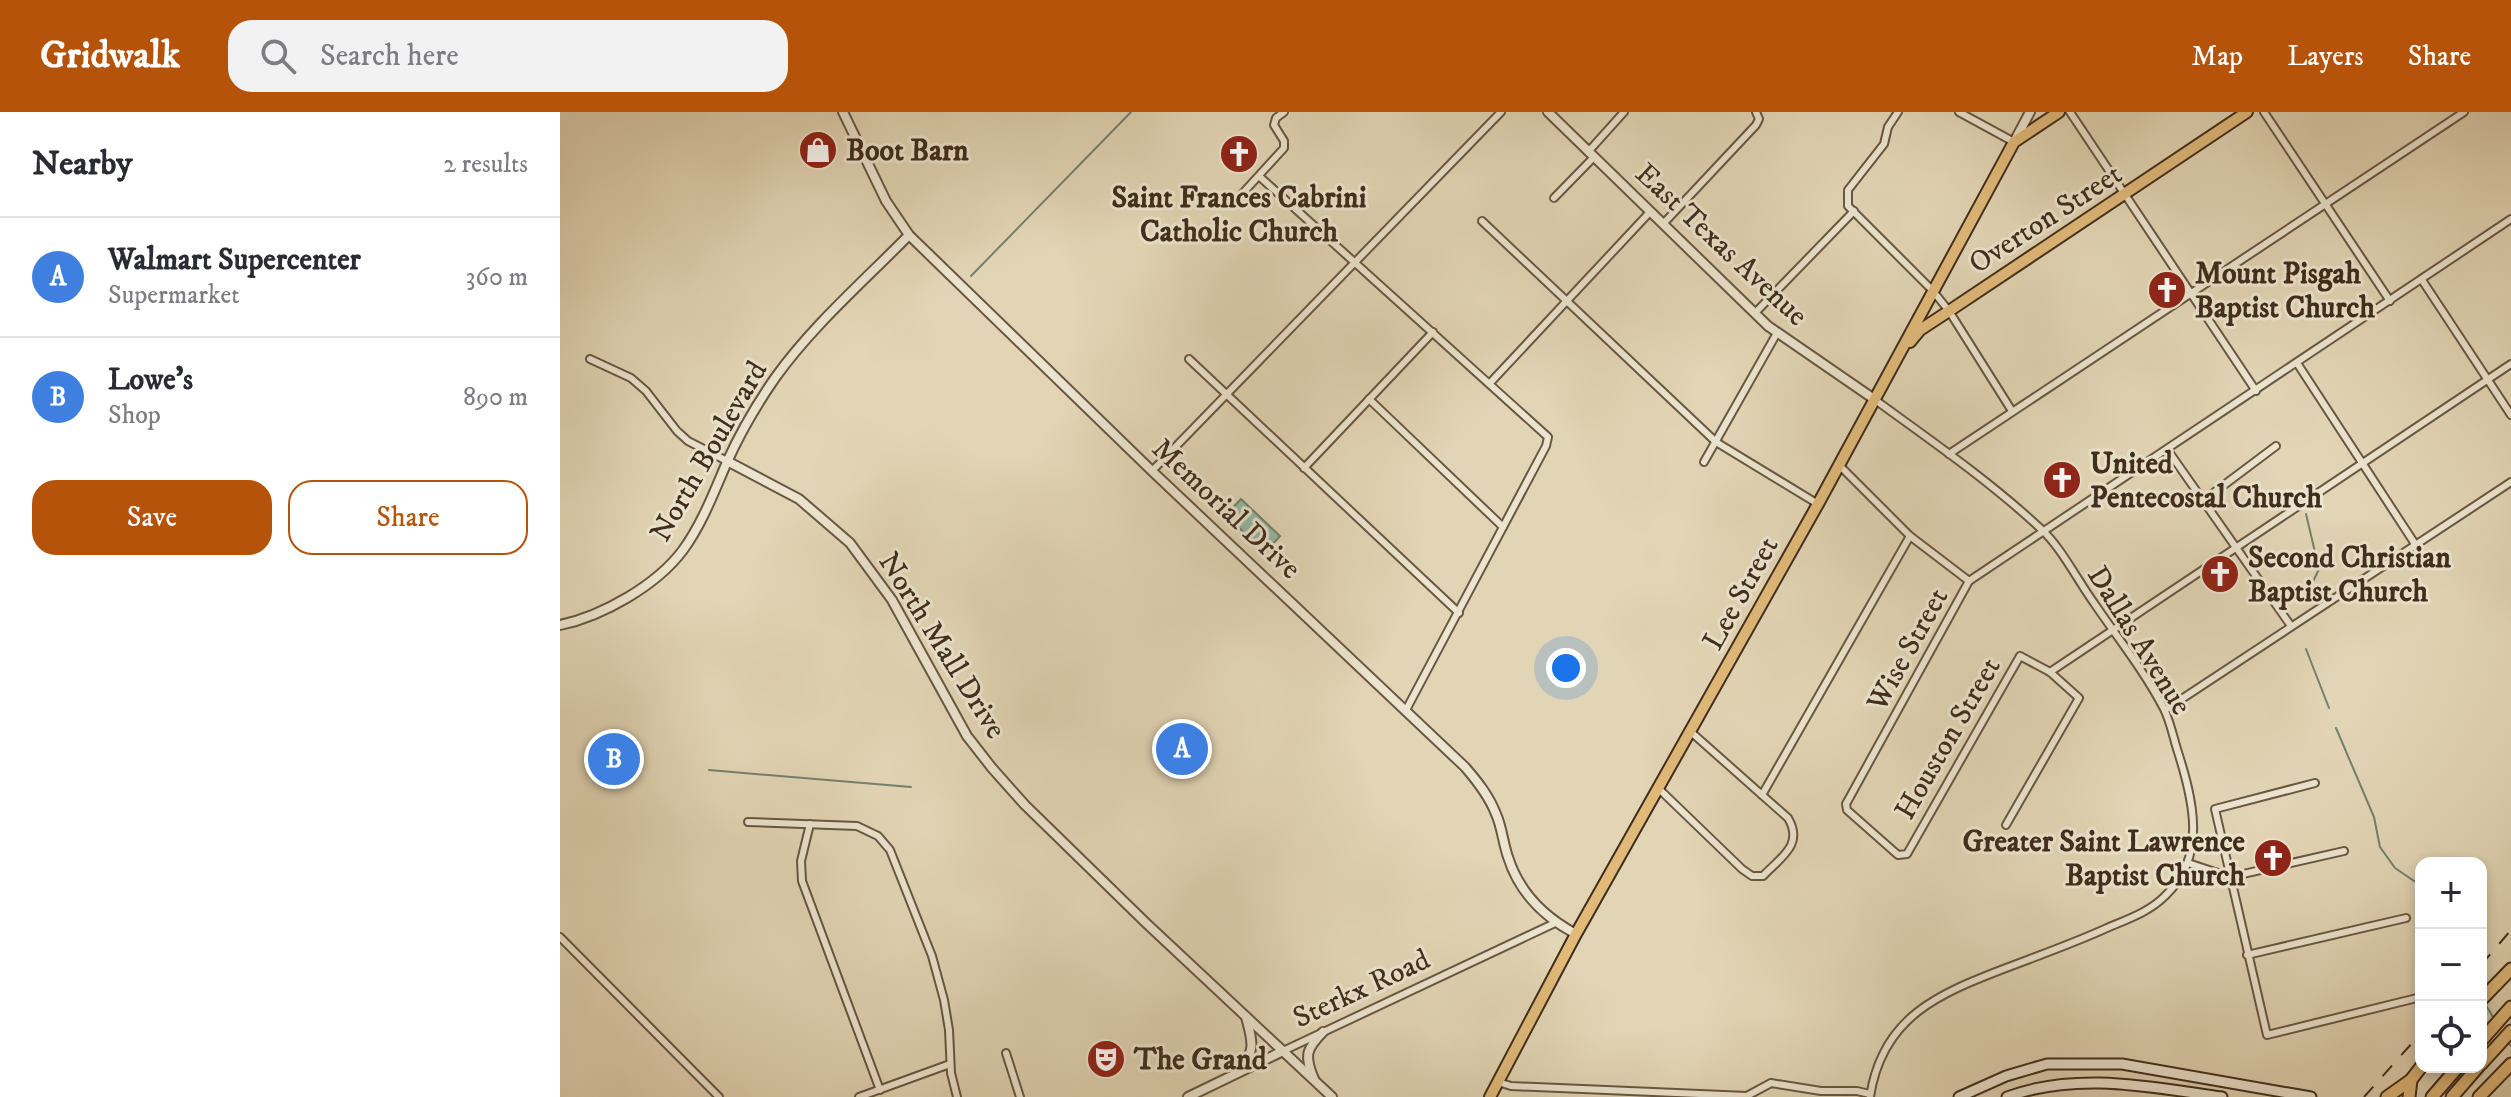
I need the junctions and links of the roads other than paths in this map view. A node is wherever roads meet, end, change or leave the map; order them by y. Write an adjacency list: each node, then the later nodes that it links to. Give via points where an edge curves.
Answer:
1 (843, 112): 29 (street, Memorial Drive, via 886,201)
2 (1284, 112): 19 (street, via 1274,125 1284,148)
3 (1501, 112): 30 (street)
4 (1548, 112): 18 (street, East Texas Avenue)
5 (1624, 112): 18 (street)
6 (1887, 112): 16 (street)
7 (1898, 112): 16 (street)
8 (1959, 112): 17 (street)
9 (2030, 112): 17 (street, Lee Street)
10 (2059, 112): 17 (main road)
11 (2070, 112): 20 (street)
12 (2247, 112): 20 (main road, Overton Street)
13 (2264, 112): 22 (street)
14 (2464, 112): 22 (street)
15 (1757, 116): 28 (street)
16 (1888, 127): 24 (street, via 1884,144 1848,190 1848,206)
17 (2014, 142): 32 (main road, Lee Street)
18 (1591, 155): 21 (street); 25 (street, East Texas Avenue)
19 (1260, 177): 23 (street); 30 (street)
20 (2125, 195): 33 (street); 36 (main road, Overton Street)
21 (1554, 198)
22 (2325, 204): 33 (street); 35 (street)
23 (1232, 205)
24 (1854, 211): 32 (street); 37 (street)
25 (1650, 212): 28 (street, East Texas Avenue); 34 (street)
26 (2511, 219): 31 (street, Wise Street)
27 (1482, 221): 34 (street)
28 (1663, 224): 37 (street, East Texas Avenue)
29 (909, 235): 57 (street, North Boulevard, via 787,363); 62 (street, Memorial Drive)
30 (1354, 261): 38 (street); 48 (street)
31 (2422, 280): 35 (street, Wise Street); 45 (street)
32 (1933, 291): 36 (street); 44 (main road, Lee Street)
33 (2191, 294): 47 (street); 51 (street)
34 (1567, 300): 46 (street); 53 (street)
35 (2390, 301): 42 (street, Wise Street)
36 (1949, 311): 44 (main road, Overton Street, via 1914,337); 51 (street)
37 (1755, 313): 39 (street, East Texas Avenue)
38 (1433, 332): 46 (street); 49 (street)
39 (1777, 333): 50 (street, East Texas Avenue); 53 (street)
40 (590, 359): 57 (street, North Mall Drive, via 631,378 688,441)
41 (1189, 359): 48 (street)
42 (2297, 363): 47 (street, Wise Street); 60 (street)
43 (2511, 364): 45 (street, Houston Street)
44 (1883, 380): 50 (main road, Lee Street)
45 (2488, 380): 52 (street); 60 (street, Houston Street)
46 (1490, 383): 66 (street, via 1548,437)
47 (2256, 391): 55 (street, Wise Street)
48 (1226, 394): 61 (street); 62 (street)
49 (1369, 399): 61 (street); 66 (street)
50 (1874, 399): 56 (street, Dallas Avenue); 59 (main road, Lee Street)
51 (2012, 411): 56 (street)
52 (2511, 415)
53 (1716, 442): 58 (street); 65 (street)
54 (2276, 446): 64 (street)
55 (2167, 449): 64 (street); 67 (street, Wise Street)
56 (1949, 454): 67 (street, Dallas Avenue)
57 (727, 461): 73 (street, North Boulevard, via 682,551 619,603); 99 (street, North Mall Drive, via 799,499 850,543 892,600 960,725 992,768)
58 (1704, 462)
59 (1838, 463): 65 (main road, Lee Street); 68 (street)
60 (2362, 463): 69 (street); 70 (street, Houston Street)
61 (1304, 468): 72 (street)
62 (1152, 471): 77 (street, Memorial Drive)
63 (2511, 482): 69 (street)
64 (2204, 500): 70 (street)
65 (1818, 504): 79 (main road, Lee Street)
66 (1503, 527): 72 (street)
67 (2044, 531): 71 (street, Wise Street); 75 (street, Dallas Avenue)
68 (1910, 536): 71 (street); 82 (street)
69 (2415, 544): 74 (street)
70 (2236, 547): 74 (street); 75 (street, Houston Street)
71 (1969, 581): 87 (street, Wise Street, via 1846,804 1898,855)
72 (1459, 613): 77 (street)
73 (560, 625)
74 (2291, 626): 78 (street)
75 (2112, 630): 76 (street, Houston Street); 78 (street, Dallas Avenue)
76 (2050, 672): 85 (street, via 2079,698); 87 (street, Houston Street, via 2020,656)
77 (1406, 710): 91 (street, Memorial Drive, via 1486,793 1514,873)
78 (2165, 710): 88 (street, Dallas Avenue, via 2195,823)
79 (1691, 732): 81 (main road, Lee Street); 82 (street)
80 (2315, 783): 89 (street, via 2215,809)
81 (1657, 787): 82 (street, via 1752,876 1763,876 1794,842 1788,818); 92 (main road, Lee Street)
82 (1762, 795)
83 (748, 822): 84 (street)
84 (810, 824): 106 (street, via 857,826 878,836 890,850 938,976); 115 (street, via 802,881)
85 (2006, 825)
86 (2344, 851): 89 (street)
87 (1907, 854)
88 (2188, 863): 89 (street); 116 (street, Dallas Avenue, via 2168,894 2150,909 1956,987 1911,1016 1881,1054)
89 (2230, 877): 94 (street)
90 (2406, 918): 94 (street)
91 (1555, 923): 92 (street, Memorial Drive); 101 (street, Sterkx Road)
92 (1576, 934): 113 (main road, Lee Street)
93 (560, 937): 117 (street)
94 (2247, 955): 97 (street, via 2267,1035)
95 (2511, 969): 96 (highway)
96 (2487, 994)
97 (2415, 998)
98 (2511, 1007): 102 (highway)
99 (1245, 1016): 103 (street, North Mall Drive); 111 (street, via 1252,1048)
100 (2511, 1031): 105 (highway)
101 (1323, 1032): 103 (street, Sterkx Road); 114 (street, via 1307,1055)
102 (2487, 1034)
103 (1283, 1051): 111 (street, Sterkx Road); 114 (street, North Mall Drive)
104 (1006, 1053): 120 (street)
105 (2487, 1058)
106 (950, 1064): 115 (street); 119 (street)
107 (2511, 1064): 132 (highway)
108 (2416, 1073): 112 (highway)
109 (2453, 1073): 130 (highway)
110 (2474, 1073): 131 (highway)
111 (1235, 1075): 121 (street, Sterkx Road)
112 (2411, 1080): 128 (highway); 129 (highway)
113 (1498, 1082): 116 (street, via 1747,1096 1771,1083); 123 (main road, Lee Street)
114 (1316, 1083): 122 (street, North Mall Drive)
115 (880, 1090): 118 (street)
116 (1870, 1096)
117 (719, 1097)
118 (859, 1097)
119 (957, 1097)
120 (1020, 1097)
121 (1188, 1097)
122 (1332, 1097)
123 (1490, 1097)
124 (1959, 1097): 127 (main road, via 2047,1064 2122,1064)
125 (2007, 1097): 126 (main road, via 2066,1083 2112,1082)
126 (2222, 1097)
127 (2311, 1097)
128 (2387, 1097)
129 (2409, 1097)
130 (2432, 1097)
131 (2452, 1097)
132 (2479, 1097)

